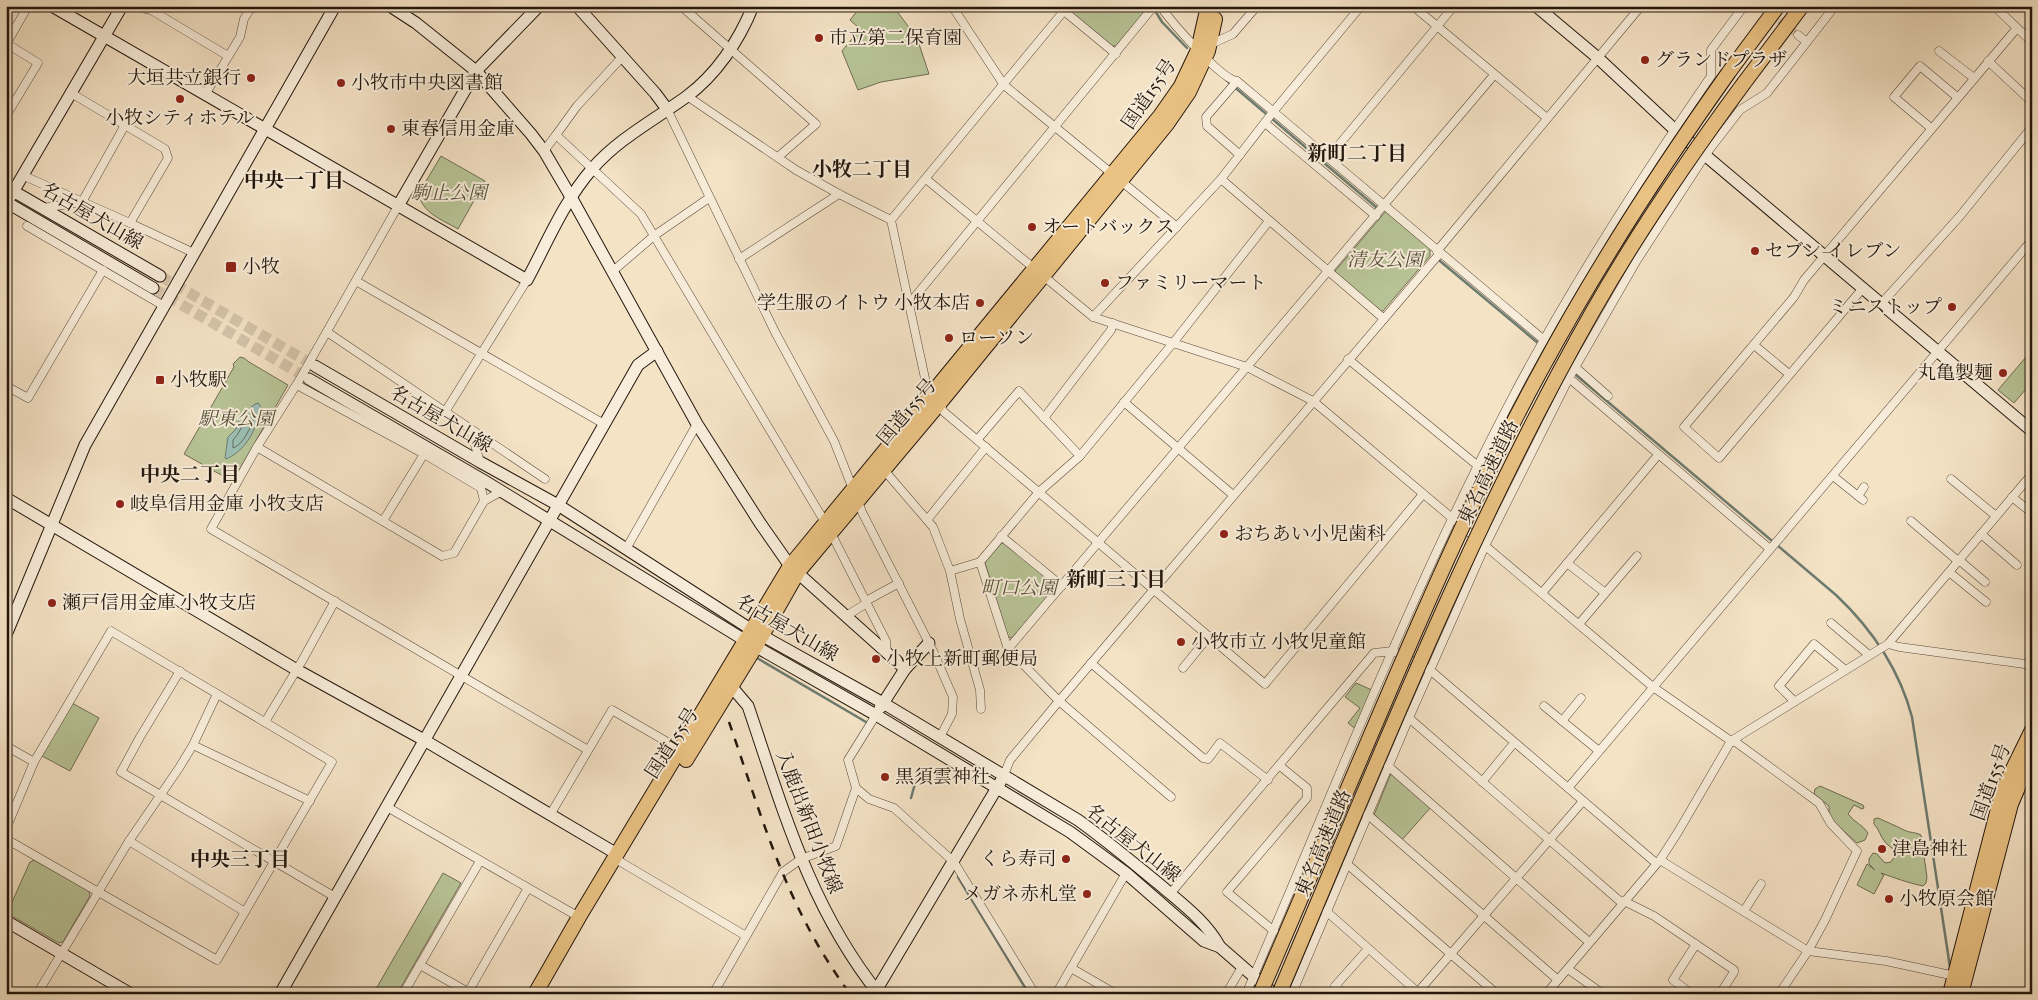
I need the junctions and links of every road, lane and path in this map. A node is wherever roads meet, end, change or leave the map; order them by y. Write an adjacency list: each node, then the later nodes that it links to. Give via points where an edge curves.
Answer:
1 (28, 6): 55 (street, via 8,41 9,45 38,63)
2 (52, 6): 32 (street)
3 (122, 6): 32 (street)
4 (133, 6): 39 (street, via 151,10)
5 (252, 6): 39 (street, via 244,19 240,37)
6 (335, 6): 63 (street)
7 (390, 6): 43 (street)
8 (539, 6): 43 (street)
9 (577, 6): 40 (street)
10 (681, 6): 35 (street)
11 (753, 6): 35 (street)
12 (952, 6): 47 (street)
13 (1160, 6): 36 (street, via 1176,27)
14 (1208, 6): 36 (highway, 国道155号)
15 (1218, 6): 36 (highway, 国道155号)
16 (1257, 6): 36 (street, via 1233,34)
17 (1361, 6): 54 (street)
18 (1413, 6): 29 (street)
19 (1454, 6): 29 (street)
20 (1536, 6): 41 (street)
21 (1640, 6): 41 (street)
22 (1744, 6): 61 (street, via 1711,50 1710,76)
23 (1778, 6): 317 (highway, 東名高速道路, bridge, via 1660,171 1539,374 1434,588)
24 (1802, 6): 319 (highway, 東名高速道路, bridge, via 1674,181 1633,245 1594,310 1515,458 1450,595)
25 (1836, 6): 33 (street)
26 (1994, 6): 30 (street)
27 (1153, 8): 38 (street)
28 (1066, 9): 38 (street); 47 (street)
29 (1437, 27): 44 (street); 69 (street)
30 (2016, 28): 34 (street); 42 (street)
31 (1798, 35): 33 (street)
32 (104, 36): 48 (street); 49 (street)
33 (1807, 42): 66 (street, via 1767,93 1740,110)
34 (2032, 42)
35 (731, 49): 50 (street, via 704,82); 68 (street, via 816,124)
36 (1205, 50): 46 (street, via 1232,80); 72 (highway, 国道155号, via 1189,92 1167,124)
37 (1939, 50): 45 (street)
38 (1116, 54): 59 (street)
39 (228, 56): 49 (street)
40 (623, 56): 53 (street); 64 (street, via 577,106)
41 (1598, 58): 56 (street); 61 (street)
42 (1988, 61): 45 (street); 52 (street)
43 (476, 72): 65 (street); 81 (street)
44 (1494, 75): 56 (street); 82 (street)
45 (1974, 78): 51 (street)
46 (1237, 81): 54 (street); 67 (street, via 1206,117 1207,126)
47 (1004, 85): 59 (street); 74 (street)
48 (71, 94): 58 (street); 71 (street)
49 (205, 95): 63 (street)
50 (687, 96): 53 (street); 68 (street)
51 (1957, 98): 62 (street); 62 (street, via 1920,66 1894,97)
52 (2032, 102)
53 (667, 110): 70 (street, via 611,150); 78 (street)
54 (1273, 112): 57 (street); 69 (street)
55 (6, 116)
56 (1547, 118): 94 (street)
57 (1265, 123): 67 (street); 84 (street)
58 (126, 126): 79 (street); 87 (street, via 165,149 168,158)
59 (1055, 127): 72 (street); 88 (street)
60 (2032, 127): 110 (street, via 1960,216)
61 (1674, 128): 66 (street); 92 (street)
62 (1931, 128): 96 (street)
63 (264, 129): 81 (street); 95 (street)
64 (556, 135): 65 (street); 70 (street)
65 (544, 151): 77 (street)
66 (1706, 154): 96 (street); 98 (street)
67 (1240, 155): 73 (street)
68 (778, 157): 76 (street)
69 (1328, 158): 82 (street)
70 (592, 168): 77 (street); 91 (street, via 641,214)
71 (22, 176): 75 (street); 79 (street)
72 (1117, 178): 90 (street); 102 (highway, 国道155号)
73 (1221, 179): 86 (street); 90 (street)
74 (926, 180): 85 (street); 88 (street)
75 (10, 189): 80 (street); 83 (street, 名古屋犬山線)
76 (839, 194): 85 (street); 97 (street)
77 (571, 197): 100 (street); 104 (street)
78 (709, 198): 91 (street); 97 (street)
79 (82, 202): 83 (street); 87 (street)
80 (6, 203): 106 (street, 名古屋犬山線)
81 (398, 206): 104 (street); 105 (street)
82 (1385, 206): 84 (street); 94 (street)
83 (43, 208): 103 (street, 名古屋犬山線)
84 (1376, 216): 101 (street)
85 (891, 220): 109 (street)
86 (1269, 221): 101 (street); 118 (street)
87 (130, 223): 95 (street)
88 (977, 223): 102 (street); 109 (street)
89 (27, 226): 99 (street)
90 (1177, 227): 113 (street)
91 (655, 235): 100 (street); 178 (street)
92 (1604, 236): 98 (street); 108 (street)
93 (2032, 240): 121 (street)
94 (1439, 252): 114 (street); 117 (street)
95 (194, 253): 111 (street)
96 (1825, 256): 107 (street); 119 (street)
97 (739, 259): 164 (street, via 834,441)
98 (1637, 260): 112 (street)
99 (103, 270): 111 (street); 131 (street, via 28,398)
100 (613, 271): 120 (street)
101 (1328, 272): 114 (street); 125 (street)
102 (1038, 273): 113 (street); 133 (highway, 国道155号)
103 (160, 276)
104 (527, 280): 122 (street)
105 (356, 281): 116 (street); 122 (street)
106 (153, 288)
107 (1863, 288): 110 (street); 127 (street)
108 (1571, 291): 112 (street); 117 (street)
109 (909, 304): 133 (street, via 926,383)
110 (1881, 304): 121 (street)
111 (164, 306): 177 (street, via 85,445)
112 (1607, 311): 126 (street)
113 (1093, 317): 115 (street)
114 (1383, 318): 123 (street)
115 (1113, 323): 118 (street); 137 (street)
116 (327, 332): 130 (street); 136 (street)
117 (1544, 340): 146 (street)
118 (1173, 344): 125 (street); 135 (street)
119 (1754, 345): 127 (street); 127 (street, via 1684,427 1719,458)
120 (657, 351): 138 (street, via 638,365); 139 (street)
121 (1938, 352): 141 (street); 155 (street)
122 (482, 354): 136 (street); 138 (street)
123 (1348, 360): 134 (street); 151 (street)
124 (315, 366): 150 (street, 名古屋犬山線)
125 (1247, 367): 134 (street); 145 (street)
126 (1575, 367): 129 (street); 132 (street)
127 (1789, 374)
128 (309, 378): 158 (street, 名古屋犬山線)
129 (1569, 378): 148 (street); 153 (street)
130 (297, 385): 143 (street); 147 (street)
131 (6, 386)
132 (1608, 396)
133 (935, 400): 142 (street); 152 (highway, 国道155号); 164 (highway, 国道155号)
134 (1313, 401): 163 (street); 165 (street)
135 (1124, 402): 145 (street); 149 (street)
136 (445, 412): 140 (street)
137 (1044, 418): 142 (street, via 1019,391); 149 (street)
138 (604, 424): 169 (street)
139 (697, 424): 184 (street); 190 (street, via 728,475)
140 (471, 430): 150 (street); 157 (street)
141 (2032, 431)
142 (977, 440): 144 (street)
143 (257, 448): 173 (street); 199 (street, via 211,529)
144 (986, 448): 162 (street); 174 (street)
145 (1179, 448): 165 (street); 181 (street)
146 (1485, 451): 151 (street); 153 (street)
147 (424, 454): 159 (street); 173 (street)
148 (1658, 455): 182 (street); 188 (street)
149 (1080, 456): 162 (street)
150 (480, 462): 169 (street, 名古屋犬山線)
151 (1478, 466): 172 (street)
152 (884, 470): 164 (highway, 国道155号); 174 (street)
153 (1522, 470): 183 (street)
154 (2032, 474): 166 (street)
155 (1833, 476): 160 (street, via 1860,498); 182 (street)
156 (1951, 478): 171 (street)
157 (545, 479)
158 (483, 480): 159 (street); 161 (street, 名古屋犬山線)
159 (468, 481): 168 (street, via 481,488)
160 (1864, 487)
161 (502, 491): 168 (street); 175 (street, 名古屋犬山線)
162 (1038, 492): 180 (street); 181 (street)
163 (1423, 494): 172 (street); 206 (street, via 1265,684)
164 (856, 495): 178 (highway, 国道155号); 193 (street)
165 (1233, 495): 196 (street)
166 (2012, 497): 170 (street); 171 (street)
167 (6, 498): 177 (street)
168 (484, 501): 173 (street, via 454,553 442,556)
169 (558, 505): 175 (street); 184 (street, 名古屋犬山線)
170 (2032, 513)
171 (1996, 516): 179 (street)
172 (1452, 519): 183 (street); 211 (street)
173 (383, 520)
174 (927, 520): 191 (street, via 933,527)
175 (548, 521): 207 (street, 名古屋犬山線); 221 (street)
176 (1911, 521): 186 (street)
177 (51, 524): 205 (street); 217 (street)
178 (828, 528): 190 (highway, 国道155号); 200 (street)
179 (1981, 534): 186 (street); 189 (street)
180 (1001, 536): 187 (street); 195 (street)
181 (1100, 542): 195 (street); 196 (street)
182 (1774, 545): 223 (street)
183 (1485, 546): 197 (street); 218 (street)
184 (626, 549): 207 (street, 名古屋犬山線)
185 (1636, 556): 198 (street)
186 (1958, 560): 192 (street); 194 (street)
187 (980, 562): 191 (street); 209 (street)
188 (1567, 563): 197 (street); 198 (street)
189 (2017, 564)
190 (794, 569): 202 (street); 207 (highway, 国道155号)
191 (950, 572): 230 (street, via 980,690)
192 (1949, 572): 201 (street); 210 (street)
193 (899, 582): 200 (street); 208 (street)
194 (1985, 582)
195 (1062, 586): 209 (street)
196 (1154, 589): 206 (street); 213 (street)
197 (1542, 592): 204 (street)
198 (1604, 592): 204 (street)
199 (335, 601): 217 (street); 221 (street)
200 (866, 602): 202 (street); 212 (street, via 886,641)
201 (1986, 602)
202 (846, 616): 212 (street)
203 (1831, 623): 210 (street)
204 (1579, 624): 223 (street)
205 (6, 635)
206 (1209, 636): 215 (street)
207 (754, 638): 222 (highway, 国道155号); 228 (street, 名古屋犬山線); 231 (street, 名古屋犬山線); 243 (highway, 国道155号)
208 (929, 644): 216 (street); 236 (street, via 953,697 952,714)
209 (1008, 649): 226 (street)
210 (1879, 649): 214 (street, via 1899,647); 219 (street)
211 (1393, 651): 218 (street); 247 (street, via 1374,653); 287 (street)
212 (887, 653): 216 (street)
213 (1091, 663): 226 (street); 250 (street, via 1203,758 1208,759 1220,743)
214 (2032, 665)
215 (1182, 668)
216 (905, 669): 228 (street)
217 (297, 670): 234 (street); 237 (street)
218 (1430, 670): 232 (street); 239 (street)
219 (1844, 670): 227 (street); 227 (street, via 1814,644 1779,686)
220 (180, 671): 224 (street); 246 (street, via 111,631); 255 (street, via 121,772)
221 (460, 676): 237 (street); 242 (street)
222 (731, 686): 266 (highway, 国道155号, via 686,760); 267 (street, 入鹿出新田小牧線, via 748,706)
223 (1653, 687): 238 (street); 244 (street)
224 (217, 694): 234 (street); 240 (street)
225 (1581, 698): 233 (street)
226 (1059, 701): 249 (street, via 1010,760); 256 (street)
227 (1794, 701): 238 (street)
228 (883, 703): 231 (street); 236 (street, 名古屋犬山線)
229 (1544, 706): 233 (street)
230 (981, 709)
231 (876, 716): 252 (street, via 848,760); 253 (street, 名古屋犬山線)
232 (1409, 718): 248 (street); 251 (street)
233 (1562, 721): 244 (street)
234 (265, 722): 257 (street, via 332,762)
235 (2032, 730): 301 (highway, 国道155号, via 2000,801)
236 (940, 737): 249 (street, 名古屋犬山線)
237 (424, 740): 259 (street); 261 (street)
238 (1731, 741): 271 (street); 293 (street, via 1819,803 1831,824 1857,851)
239 (1514, 743): 251 (street); 254 (street)
240 (193, 745): 255 (street); 257 (street)
241 (6, 746): 246 (street)
242 (588, 750): 243 (street, via 612,710); 261 (street)
243 (681, 750): 266 (highway, 国道155号)
244 (1599, 751): 254 (street)
245 (2032, 756): 329 (highway, 国道155号, via 2011,804)
246 (34, 762): 262 (street)
247 (1280, 766): 250 (street); 287 (street, via 1307,788 1307,798 1227,892)
248 (1388, 766): 260 (street); 274 (street)
249 (1004, 775): 253 (street); 278 (street, 名古屋犬山線, via 1106,840)
250 (1268, 780): 278 (street)
251 (1482, 782): 265 (street)
252 (856, 788): 267 (street, via 836,846); 270 (street, via 869,800 894,808)
253 (998, 788): 270 (street); 273 (street, 名古屋犬山線, via 1070,832)
254 (1568, 788): 258 (street)
255 (160, 794): 264 (street); 268 (street)
256 (1171, 797)
257 (310, 801): 268 (street)
258 (1583, 801): 265 (street); 271 (street)
259 (387, 807): 269 (street); 279 (street)
260 (1367, 814): 272 (street); 284 (street)
261 (550, 815): 266 (street)
262 (6, 829)
263 (6, 839): 277 (street)
264 (129, 840): 277 (street); 283 (street)
265 (1550, 840): 274 (street); 280 (street)
266 (618, 852): 285 (highway, 国道155号); 288 (street)
267 (800, 859): 288 (street, via 783,872); 304 (street, 入鹿出新田小牧線, via 826,913)
268 (275, 861): 279 (street); 283 (street)
269 (480, 861): 276 (street); 296 (street)
270 (954, 862): 304 (street); 312 (street)
271 (1658, 862): 280 (street); 282 (street)
272 (1347, 864): 281 (street); 295 (street)
273 (1126, 873): 291 (street, 名古屋犬山線, via 1204,941); 298 (street)
274 (1517, 877): 284 (street); 289 (street)
275 (1761, 884): 282 (street)
276 (528, 888): 285 (street); 303 (street)
277 (99, 891): 283 (street, via 217,960); 294 (street)
278 (1170, 894): 291 (street, 名古屋犬山線, via 1212,931)
279 (335, 897): 308 (street)
280 (1623, 902): 289 (street); 290 (street, via 1654,916)
281 (1326, 911): 292 (street); 320 (street)
282 (1744, 911): 293 (street)
283 (245, 912)
284 (1484, 915): 295 (street); 302 (street)
285 (578, 918): 310 (highway, 国道155号)
286 (6, 922): 294 (street)
287 (1274, 931): 300 (street)
288 (746, 936): 311 (street)
289 (1589, 942): 299 (street)
290 (1696, 944): 325 (street, via 1673,980); 326 (street, via 1734,970)
291 (1220, 947): 297 (street, 名古屋犬山線)
292 (1368, 950): 305 (street); 321 (street, via 1335,986)
293 (1808, 951): 301 (street, via 1886,961); 327 (street)
294 (61, 953): 306 (street); 307 (street)
295 (1450, 954): 305 (street); 322 (street)
296 (420, 965): 303 (street); 309 (street)
297 (1242, 967): 300 (street, 名古屋犬山線); 315 (street)
298 (1071, 968): 313 (street); 314 (street)
299 (1568, 969): 302 (street); 324 (street)
300 (1254, 976): 316 (street); 318 (street, 名古屋犬山線)
301 (1955, 976): 328 (highway, 国道155号); 329 (street)
302 (1558, 980): 323 (street)
303 (467, 993)
304 (876, 993)
305 (1419, 993)
306 (37, 994)
307 (131, 994)
308 (280, 994)
309 (403, 994)
310 (535, 994)
311 (712, 994)
312 (1035, 994)
313 (1056, 994)
314 (1116, 994)
315 (1226, 994)
316 (1246, 994)
317 (1260, 994)
318 (1274, 994)
319 (1278, 994)
320 (1292, 994)
321 (1344, 994)
322 (1497, 994)
323 (1546, 994)
324 (1604, 994)
325 (1692, 994)
326 (1720, 994)
327 (1779, 994)
328 (1950, 994)
329 (1960, 994)

